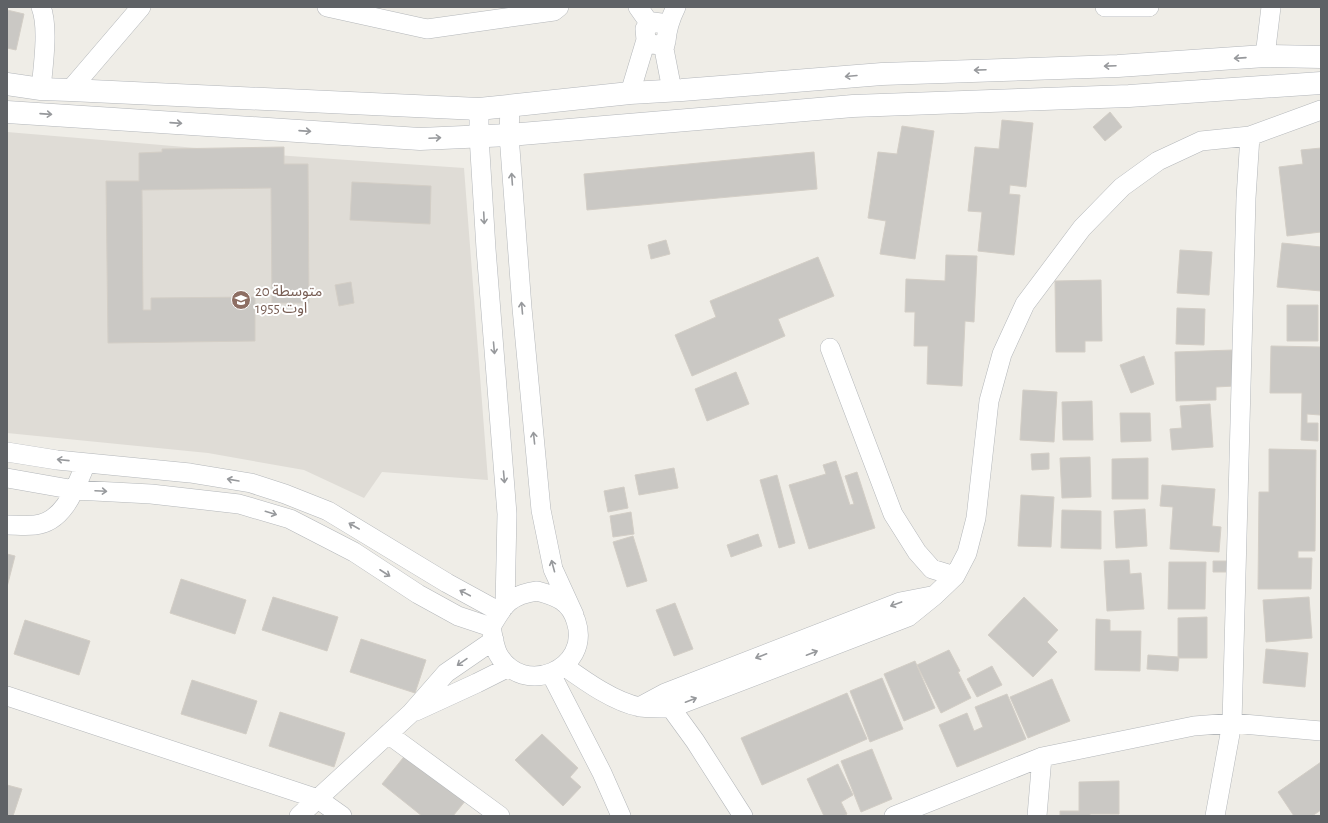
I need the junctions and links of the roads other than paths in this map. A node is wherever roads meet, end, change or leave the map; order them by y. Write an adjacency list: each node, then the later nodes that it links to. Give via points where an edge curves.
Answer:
1 (41, 7): 15 (street, via 44,14 45,48)
2 (141, 7): 16 (street)
3 (326, 7): 9 (street, via 427,29)
4 (638, 7): 10 (street)
5 (677, 7): 10 (street, via 661,16)
6 (1105, 7): 7 (street)
7 (1149, 7)
8 (1271, 7): 11 (street)
9 (556, 8)
10 (656, 31): 17 (street, via 664,49); 18 (street)
11 (1265, 56): 12 (main road); 17 (main road, one-way to 17, via 1118,66 882,74)
12 (1321, 57)
13 (1321, 83): 23 (main road, via 1129,96 852,106)
14 (7, 84): 15 (main road)
15 (41, 89): 16 (main road)
16 (70, 90): 20 (main road)
17 (672, 90): 18 (main road)
18 (630, 93): 19 (main road)
19 (510, 106): 20 (main road); 23 (street)
20 (479, 109): 24 (street)
21 (1321, 110): 25 (street)
22 (7, 112): 24 (main road, one-way to 24, via 420,138)
23 (509, 135): 24 (main road); 33 (street, one-way to 23, via 553,569 541,510)
24 (479, 136): 34 (street, one-way to 34, via 507,514)
25 (1250, 136): 32 (street, via 1200,141 1158,161 1122,186 1082,228 1025,304 1002,354 989,402 976,518 967,553); 40 (street, via 1246,198)
26 (830, 348): 32 (street, via 893,514 917,552 932,569)
27 (7, 452): 28 (street, one-way to 27)
28 (86, 463): 30 (street); 34 (street, one-way to 28, via 447,583 328,511 285,494 251,483 190,473)
29 (7, 478): 30 (street)
30 (75, 490): 31 (street, via 54,518 36,525); 34 (street, one-way to 34, via 151,494 239,504 290,519 354,552 418,594 458,616)
31 (7, 525)
32 (955, 576): 38 (street, via 908,617)
33 (574, 615): 34 (street, via 565,603 553,595 538,591 523,593 510,601); 36 (street, via 578,629 578,644 573,655)
34 (497, 621): 35 (street, via 498,654); 39 (street, one-way to 39)
35 (509, 667): 36 (street, via 522,674 536,677); 39 (street)
36 (557, 670): 38 (street, via 639,707); 48 (street)
37 (7, 696): 44 (street)
38 (668, 700): 49 (street)
39 (411, 713): 42 (street)
40 (1232, 723): 41 (street); 43 (street, via 1194,726); 52 (street)
41 (1321, 732)
42 (388, 734): 44 (street); 47 (street)
43 (1042, 757): 50 (street); 51 (street)
44 (318, 798): 45 (street); 46 (street)
45 (300, 816)
46 (342, 816)
47 (500, 816)
48 (621, 816)
49 (743, 816)
50 (894, 816)
51 (1037, 816)
52 (1215, 816)

